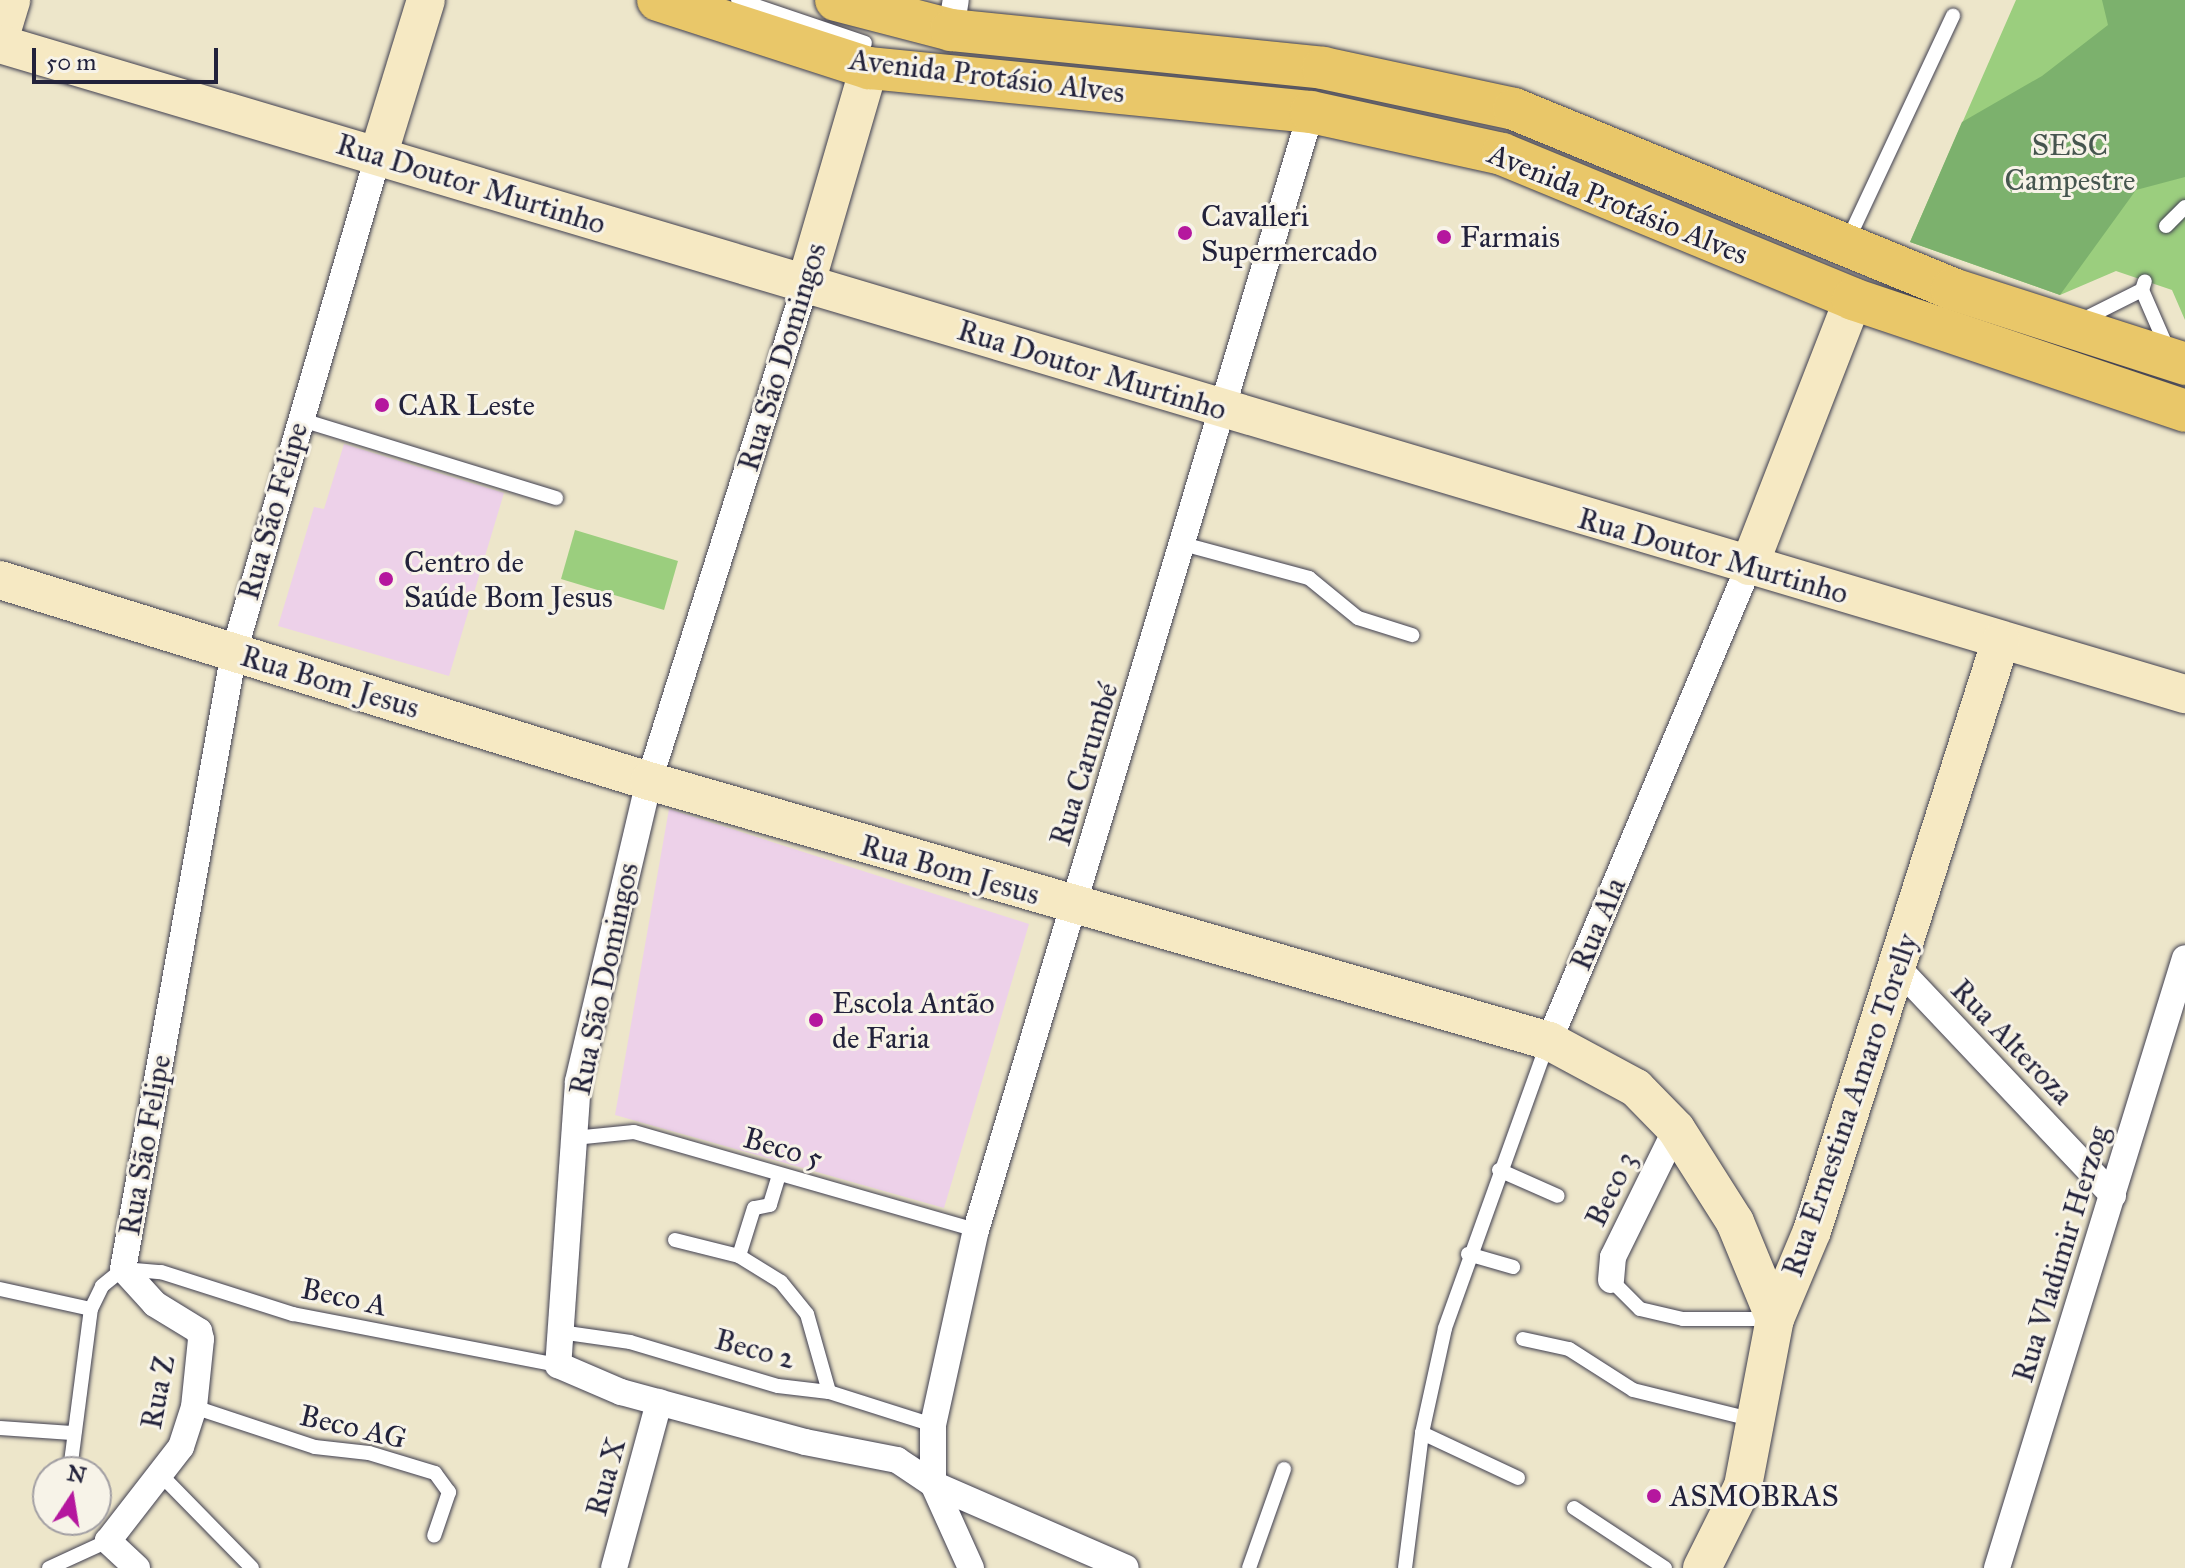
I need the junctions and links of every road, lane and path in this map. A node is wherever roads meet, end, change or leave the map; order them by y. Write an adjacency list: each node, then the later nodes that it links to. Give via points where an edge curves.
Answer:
1 (11, 0): 9 (street)
2 (426, 0): 13 (street, Rua São Felipe)
3 (658, 0): 11 (main road, Avenida Protásio Alves)
4 (738, 0): 11 (lane)
5 (808, 0): 11 (main road)
6 (836, 0): 7 (main road, Avenida Protásio Alves)
7 (953, 15): 16 (main road, Avenida Protásio Alves, via 1323,68 1514,109)
8 (1953, 16): 16 (lane)
9 (0, 37)
10 (0, 44): 13 (street, Rua Doutor Murtinho)
11 (867, 55): 12 (main road, Avenida Protásio Alves); 17 (street, Rua São Domingos)
12 (1311, 112): 19 (main road, Avenida Protásio Alves, via 1502,154); 22 (street, Rua Carumbé)
13 (378, 156): 17 (street, Rua Doutor Murtinho); 24 (street, Rua São Felipe)
14 (2185, 207): 15 (lane)
15 (2166, 226)
16 (1845, 246): 18 (main road, Avenida Protásio Alves)
17 (806, 283): 22 (street, Rua Doutor Murtinho); 33 (street, Rua São Domingos)
18 (1952, 289): 19 (main road, via 1892,279 1878,281); 20 (main road, Avenida Protásio Alves)
19 (1853, 299): 23 (main road, Avenida Protásio Alves); 27 (street, Rua Ala)
20 (2071, 326): 21 (main road, Avenida Protásio Alves); 21 (lane, via 2144,286)
21 (2178, 362)
22 (1223, 410): 26 (street, Rua Carumbé); 27 (street, Rua Doutor Murtinho)
23 (2185, 411)
24 (299, 419): 25 (lane); 31 (street, Rua São Felipe)
25 (556, 498)
26 (1183, 544): 29 (lane, via 1309,578 1358,618); 34 (street, Rua Carumbé)
27 (1749, 566): 30 (street, Rua Doutor Murtinho); 37 (street, Rua Ala)
28 (0, 580): 31 (street, Rua Bom Jesus)
29 (1412, 635)
30 (2001, 640): 32 (street, Rua Doutor Murtinho); 36 (street, Rua Ernestina Amaro Torelly)
31 (234, 652): 33 (street, Rua Bom Jesus); 49 (street, Rua São Felipe)
32 (2185, 694)
33 (649, 781): 34 (street, Rua Bom Jesus); 39 (street, Rua São Domingos, via 578,1082)
34 (1075, 906): 37 (street, Rua Bom Jesus); 44 (street, Rua Carumbé)
35 (2185, 958): 42 (street, Rua Vladimir Herzog)
36 (1898, 968): 42 (street, Rua Alteroza); 53 (street, Rua Ernestina Amaro Torelly, via 1812,1231)
37 (1549, 1041): 38 (street, Rua Bom Jesus, via 1636,1088); 40 (lane, Rua Ala)
38 (1676, 1129): 50 (street, Beco 3, via 1613,1257); 53 (street, Rua Bom Jesus, via 1735,1222)
39 (574, 1138): 41 (lane, Beco 5, via 634,1132); 54 (street, Rua São Domingos)
40 (1499, 1170): 43 (lane); 46 (lane, Rua Ala)
41 (779, 1175): 44 (lane, Beco 5); 47 (lane, via 770,1205 754,1208)
42 (2113, 1195): 83 (street, Rua Vladimir Herzog)
43 (1558, 1196)
44 (976, 1230): 61 (street, Rua Carumbé)
45 (675, 1240): 47 (lane)
46 (1468, 1254): 48 (lane); 64 (lane, Rua Ala)
47 (739, 1256): 57 (lane, via 781,1282 807,1314)
48 (1513, 1267)
49 (123, 1269): 52 (lane, via 102,1286); 56 (lane, Beco A, via 161,1272 293,1314); 59 (street, Rua Z, via 155,1304 199,1331)
50 (1611, 1280): 53 (lane, via 1640,1309 1683,1319)
51 (0, 1289): 52 (lane)
52 (91, 1309): 63 (lane)
53 (1775, 1319): 60 (street, Rua Ernestina Amaro Torelly)
54 (560, 1332): 56 (street, Rua São Domingos); 57 (lane, Beco 2, via 630,1342 778,1386)
55 (1523, 1339): 60 (lane, via 1569,1349 1633,1390)
56 (558, 1365): 58 (street)
57 (829, 1392): 61 (lane, Beco 2)
58 (659, 1402): 69 (street, via 805,1442 897,1460); 76 (street, Rua X)
59 (194, 1407): 67 (street, Rua Z, via 181,1447); 71 (lane, Beco AG, via 315,1447 369,1453 435,1473 449,1492)
60 (1757, 1421): 82 (street, Rua Ernestina Amaro Torelly, via 1743,1486)
61 (933, 1425): 69 (street, Rua Carumbé)
62 (0, 1428): 63 (lane)
63 (72, 1433): 65 (lane)
64 (1422, 1433): 68 (lane); 80 (lane, Rua Ala)
65 (71, 1456)
66 (1284, 1469): 79 (lane)
67 (161, 1475): 72 (street, Rua Z); 75 (lane)
68 (1518, 1478)
69 (933, 1484): 77 (street); 78 (street)
70 (1574, 1508): 81 (lane)
71 (434, 1536)
72 (108, 1541): 73 (lane); 74 (street)
73 (49, 1568)
74 (137, 1568)
75 (252, 1568)
76 (614, 1568)
77 (971, 1568)
78 (1126, 1568)
79 (1249, 1568)
80 (1405, 1568)
81 (1665, 1568)
82 (1702, 1568)
83 (1997, 1568)

